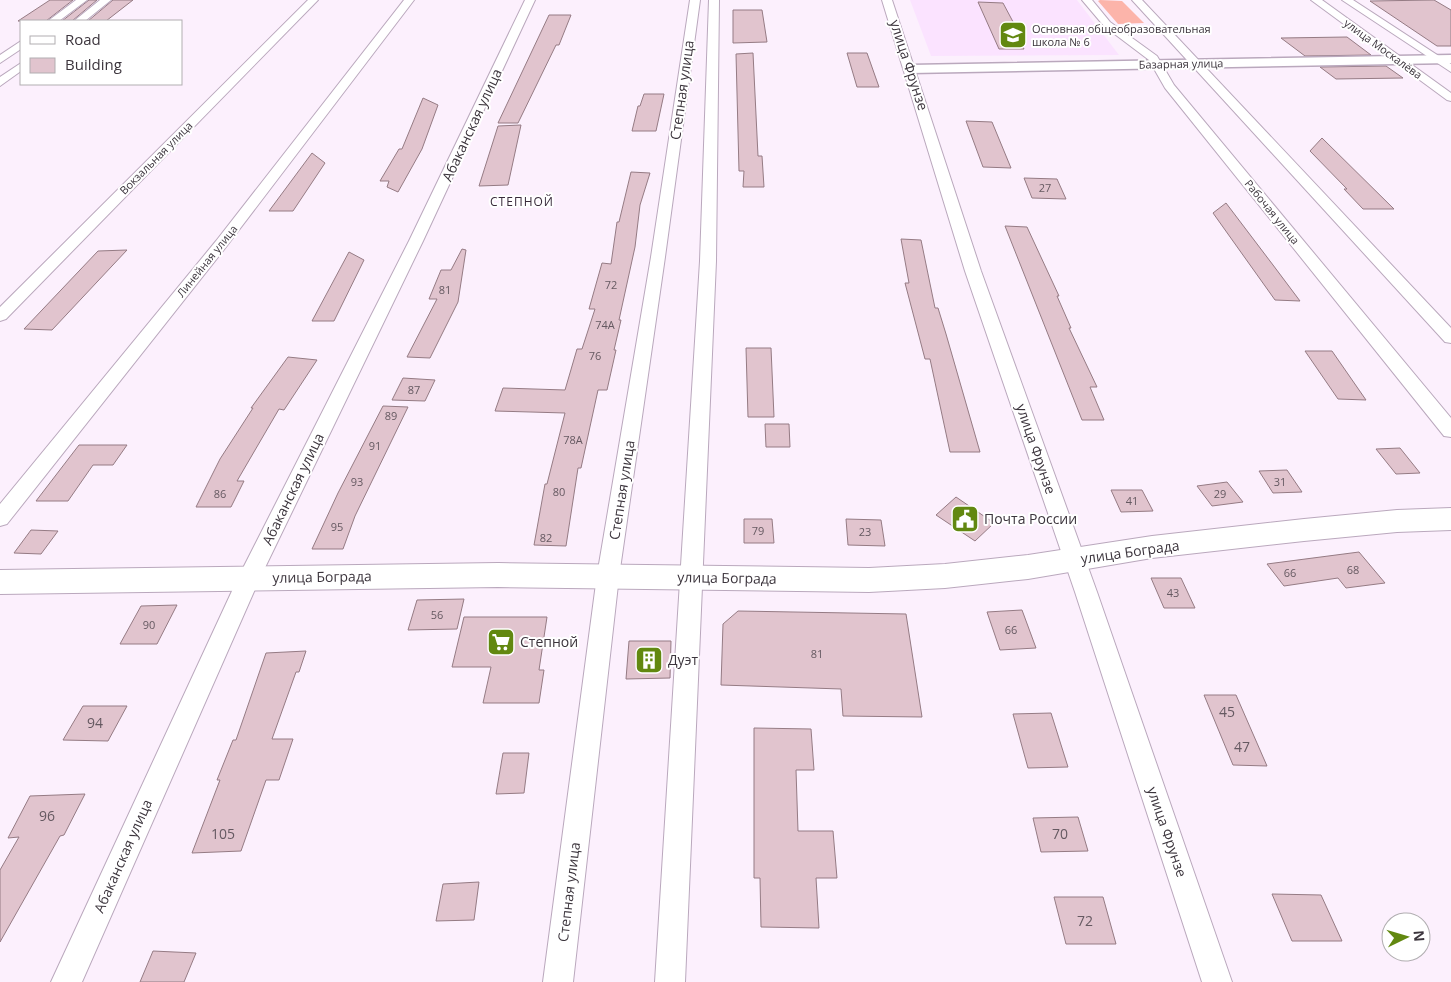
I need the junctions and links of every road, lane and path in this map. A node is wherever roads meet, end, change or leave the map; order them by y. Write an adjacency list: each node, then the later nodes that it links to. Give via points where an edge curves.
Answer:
1 (82, 0): 13 (street)
2 (106, 0): 14 (street)
3 (313, 0): 27 (street, Вокзальная улица)
4 (409, 0): 30 (street, Линейная улица, via 222,244)
5 (530, 0): 35 (street, Абаканская улица, via 416,241)
6 (695, 0): 33 (street, Степная улица)
7 (714, 0): 34 (street, Степная улица, via 708,261)
8 (887, 0): 23 (street, улица Фрунзе)
9 (1087, 0): 21 (street, Рабочая улица, via 1107,24)
10 (1137, 0): 20 (street)
11 (1316, 0): 18 (street, улица Москалёва)
12 (1347, 0): 19 (street, улица Москалёва)
13 (54, 20)
14 (80, 20)
15 (20, 45): 17 (street)
16 (1451, 59): 19 (street, Базарная улица)
17 (0, 60)
18 (1399, 60): 19 (street, Базарная улица); 20 (street, Базарная улица); 26 (street, улица Москалёва)
19 (1437, 60): 24 (street, улица Москалёва)
20 (1196, 63): 21 (street, Базарная улица); 28 (street)
21 (1158, 65): 23 (street, Базарная улица); 29 (street, Рабочая улица, via 1169,86)
22 (20, 67): 25 (street)
23 (910, 68): 32 (street, улица Фрунзе, via 973,271)
24 (1451, 69)
25 (0, 83)
26 (1451, 98)
27 (0, 316)
28 (1451, 338)
29 (1451, 431)
30 (0, 518)
31 (1451, 520): 32 (main road, улица Бограда, via 1397,521 1304,530)
32 (1075, 560): 34 (main road, улица Бограда, via 945,576 868,580); 40 (street, улица Фрунзе)
33 (608, 576): 34 (main road, улица Бограда); 35 (main road, улица Бограда); 38 (street, Степная улица)
34 (690, 577): 39 (street, Степная улица)
35 (249, 578): 36 (main road, улица Бограда); 37 (street, Абаканская улица)
36 (0, 582)
37 (66, 982)
38 (558, 982)
39 (670, 982)
40 (1217, 982)

